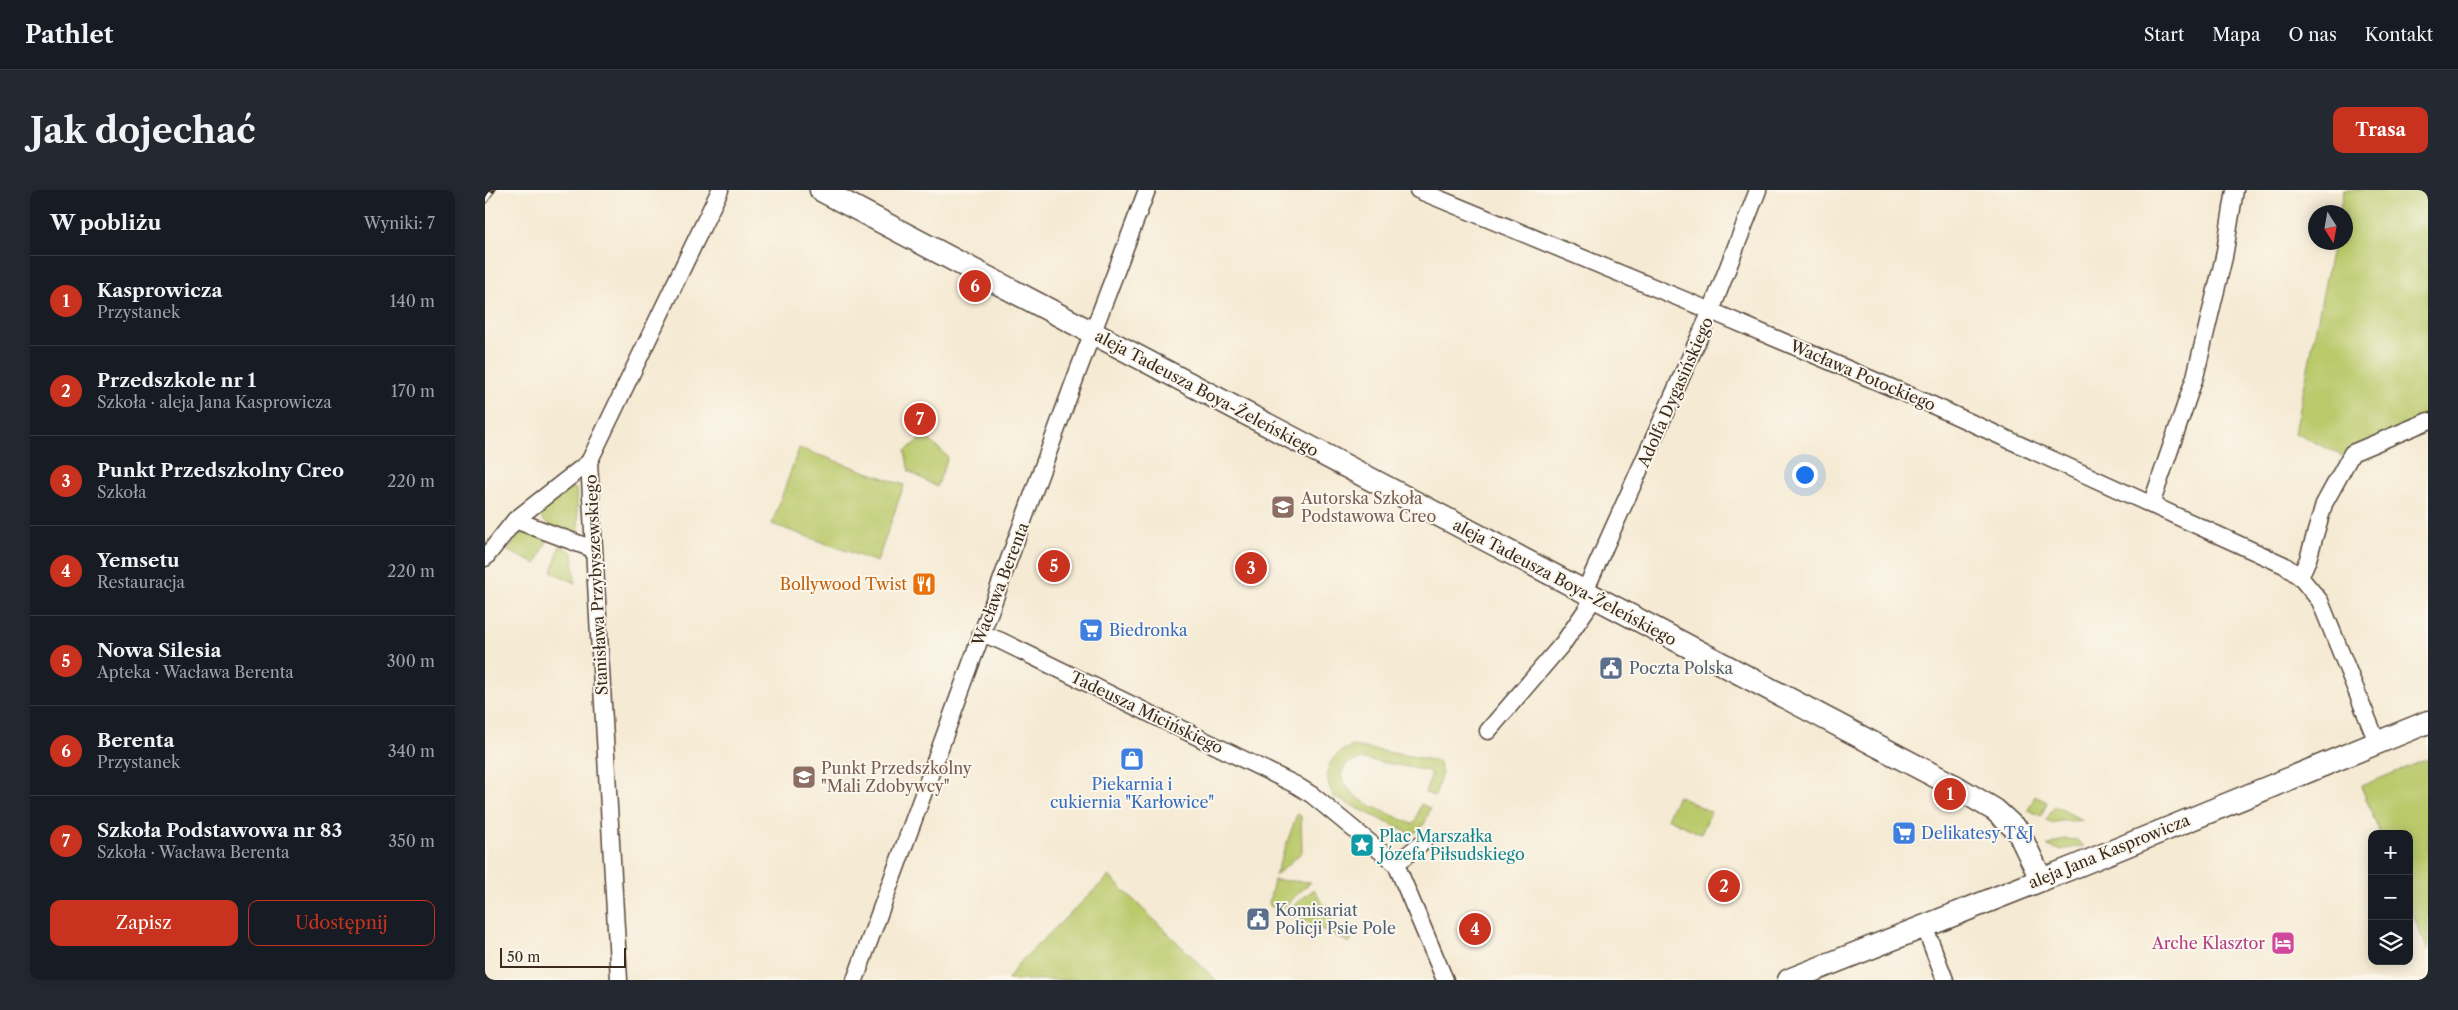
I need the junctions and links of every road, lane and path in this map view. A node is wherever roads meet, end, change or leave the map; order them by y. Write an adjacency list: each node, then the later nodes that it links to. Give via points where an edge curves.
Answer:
1 (720, 190): 10 (street, Stanisława Przybyszewskiego)
2 (821, 190): 8 (street, aleja Tadeusza Boya-Żeleńskiego)
3 (1147, 190): 8 (street, Wacława Berenta)
4 (1419, 190): 7 (street, Wacława Potockiego)
5 (1759, 190): 7 (street, Adolfa Dygasińskiego)
6 (2235, 190): 11 (street, via 2224,258 2195,377)
7 (1711, 311): 11 (street, Wacława Potockiego, via 1931,404); 16 (street, Adolfa Dygasińskiego)
8 (1093, 333): 16 (street, aleja Tadeusza Boya-Żeleńskiego); 17 (street, Wacława Berenta)
9 (2428, 422): 15 (street, via 2352,453 2324,504 2309,559)
10 (589, 462): 12 (street); 13 (street, Stanisława Przybyszewskiego)
11 (2151, 505): 15 (street, Wacława Potockiego, via 2284,565)
12 (515, 520): 13 (street); 14 (street)
13 (593, 549): 25 (street, Stanisława Przybyszewskiego)
14 (485, 558)
15 (2300, 577): 20 (street, Wacława Potockiego, via 2320,601)
16 (1590, 594): 19 (street, Adolfa Dygasińskiego, via 1582,620); 23 (street, aleja Tadeusza Boya-Żeleńskiego, via 1986,804 2018,831)
17 (981, 633): 22 (street, Tadeusza Micińskiego, via 1312,795); 26 (street, Wacława Berenta)
18 (2428, 722): 20 (street, aleja Jana Kasprowicza)
19 (1488, 731)
20 (2377, 742): 23 (street, aleja Jana Kasprowicza)
21 (1423, 842): 22 (street)
22 (1396, 864): 27 (street)
23 (2041, 879): 24 (street, aleja Jana Kasprowicza)
24 (1924, 925): 28 (street, aleja Jana Kasprowicza); 29 (street)
25 (619, 980)
26 (855, 980)
27 (1445, 980)
28 (1789, 980)
29 (1945, 980)

